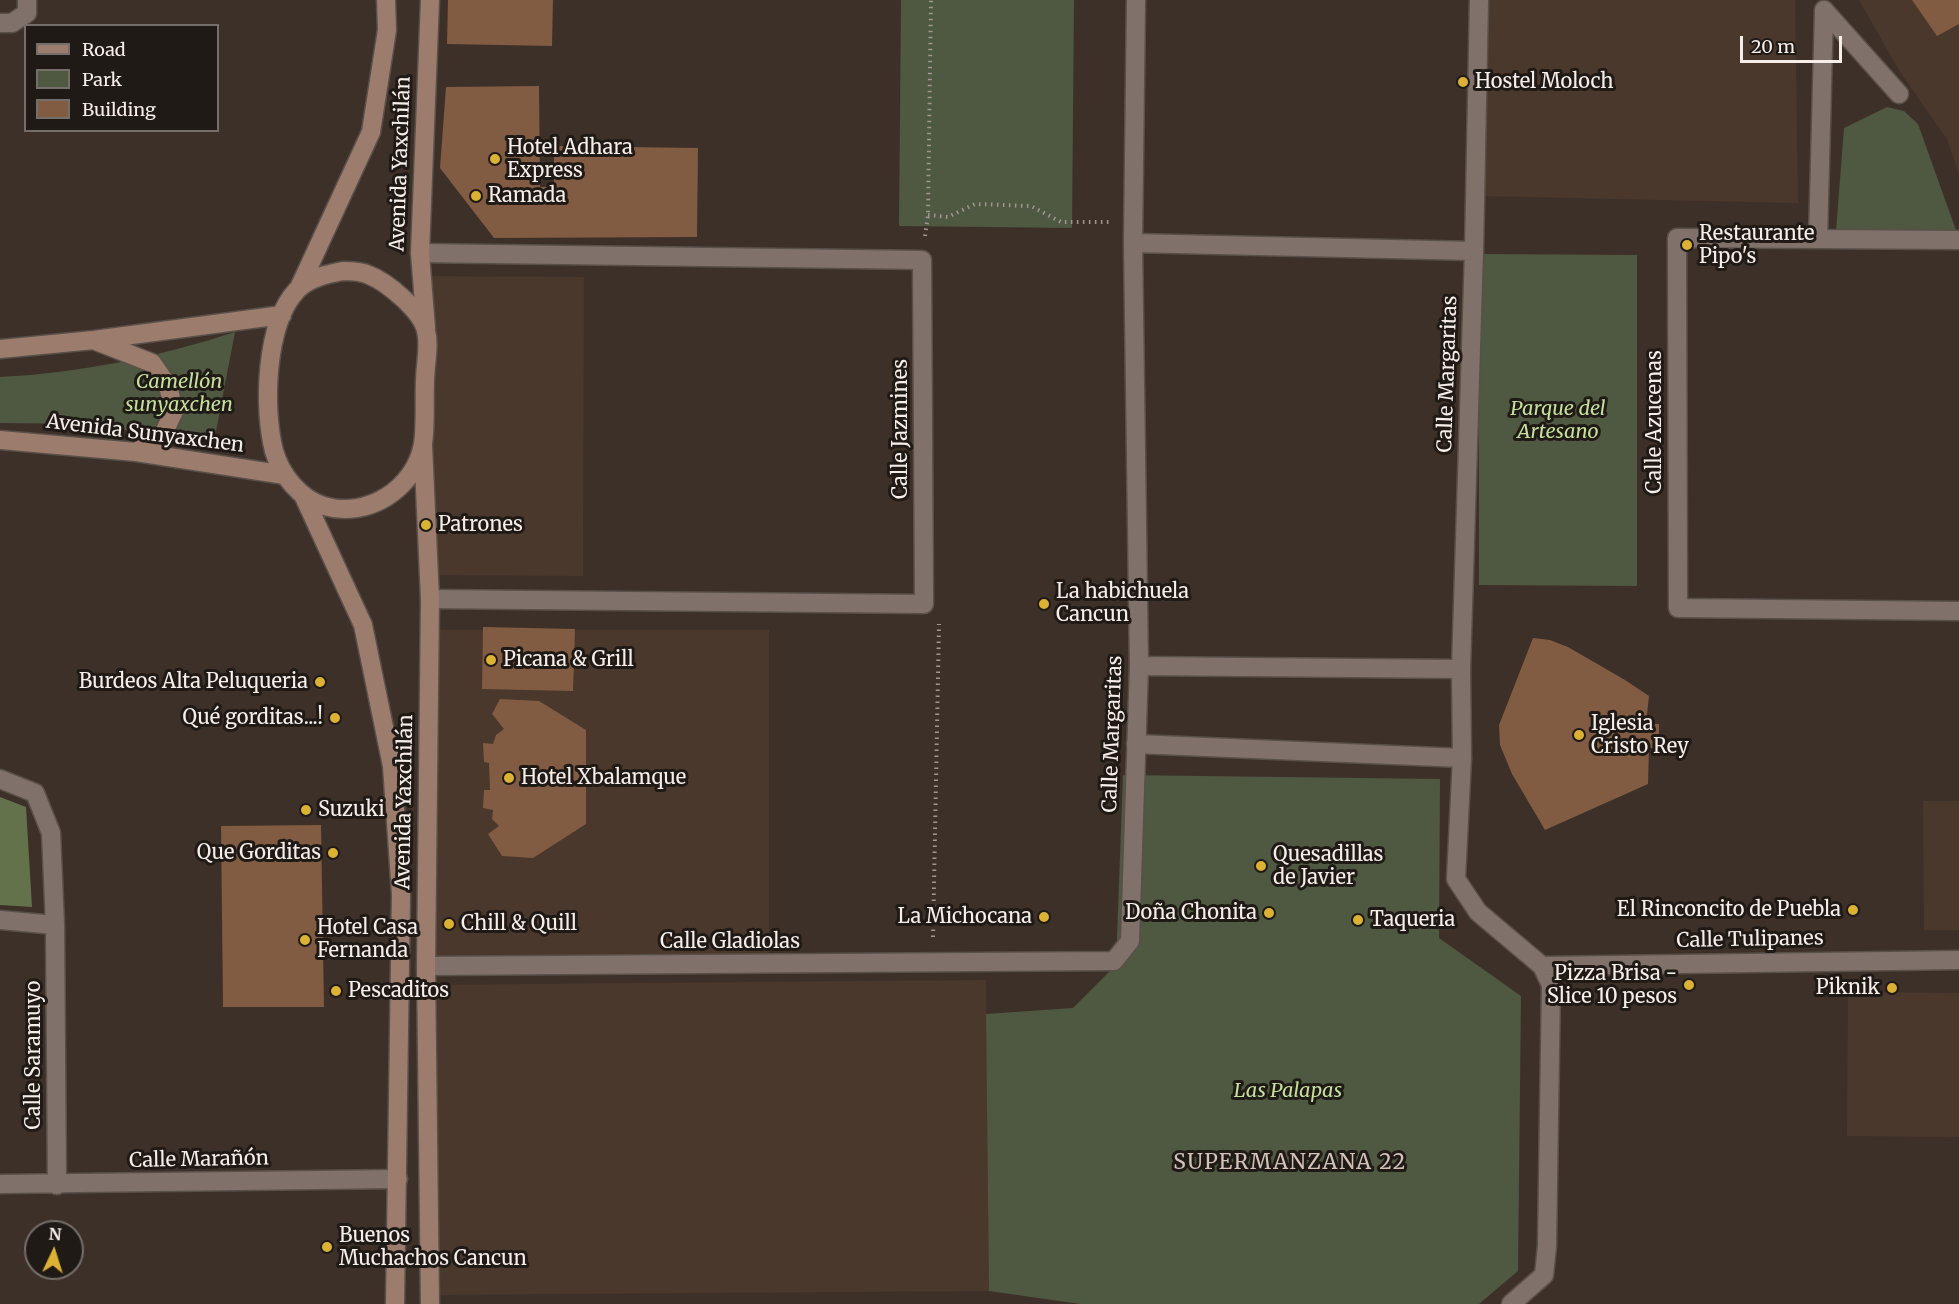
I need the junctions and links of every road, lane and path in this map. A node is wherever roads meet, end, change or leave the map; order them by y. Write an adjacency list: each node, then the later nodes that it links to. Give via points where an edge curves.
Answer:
1 (27, 0): 7 (street, via 27,12 12,23)
2 (386, 0): 17 (main road, Avenida Yaxchilán, via 387,30 371,132)
3 (430, 0): 15 (main road, Avenida Yaxchilán)
4 (931, 0): 9 (path)
5 (1136, 0): 10 (street, Calle Margaritas)
6 (1479, 0): 14 (street, Calle Margaritas)
7 (0, 23)
8 (1899, 94): 11 (street, via 1824,10)
9 (928, 215): 10 (path, via 948,217 975,204 1031,206 1061,222); 16 (path)
10 (1134, 222): 13 (street, Calle Margaritas)
11 (1818, 239): 12 (street, Calle Azucenas); 29 (street, Calle Azucenas, via 1677,238 1678,608)
12 (1959, 240)
13 (1133, 243): 14 (street); 30 (street, Calle Margaritas)
14 (1474, 251): 31 (street, Calle Margaritas)
15 (420, 253): 16 (street); 19 (main road, Avenida Yaxchilán)
16 (922, 260): 28 (street, Calle Jazmines)
17 (299, 288): 18 (main road); 19 (main road, via 328,273 367,273 411,307)
18 (282, 315): 20 (main road); 25 (main road, via 273,349 269,420 277,459)
19 (426, 330): 23 (main road)
20 (94, 340): 21 (main road); 24 (main road, via 152,363 168,386 174,411 162,437)
21 (0, 350)
22 (0, 440): 24 (main road, Avenida Sunyaxchen)
23 (423, 445): 26 (main road, via 405,482 390,496 373,504 329,508); 27 (main road, Avenida Yaxchilán)
24 (136, 452): 25 (main road, Avenida Sunyaxchen)
25 (285, 475): 26 (main road)
26 (304, 497): 42 (main road, Avenida Yaxchilán, via 363,625 392,766 401,894)
27 (430, 599): 28 (street); 40 (main road, Avenida Yaxchilán)
28 (924, 604): 39 (path, via 940,624)
29 (1959, 611)
30 (1139, 666): 31 (street); 32 (street, Calle Margaritas)
31 (1461, 669): 33 (street, Calle Margaritas)
32 (1136, 744): 33 (street); 38 (street, Calle Margaritas, via 1130,941 1114,961)
33 (1462, 758): 41 (street, Calle Margaritas, via 1456,879 1478,912)
34 (0, 779): 36 (street, Calle Saramuyo, via 35,793 51,833)
35 (0, 920): 36 (street)
36 (55, 925): 44 (street, Calle Saramuyo)
37 (1959, 960): 41 (street, Calle Tulipanes)
38 (1035, 962): 39 (street, Calle Gladiolas)
39 (933, 964): 40 (street, Calle Gladiolas)
40 (426, 966): 46 (main road, Avenida Yaxchilán)
41 (1542, 966): 47 (street, via 1551,985 1547,1246 1544,1275)
42 (399, 1179): 44 (street, Calle Marañón); 45 (main road, Avenida Yaxchilán)
43 (0, 1184): 44 (street, Calle Marañón)
44 (57, 1185)
45 (395, 1304)
46 (430, 1304)
47 (1511, 1304)

